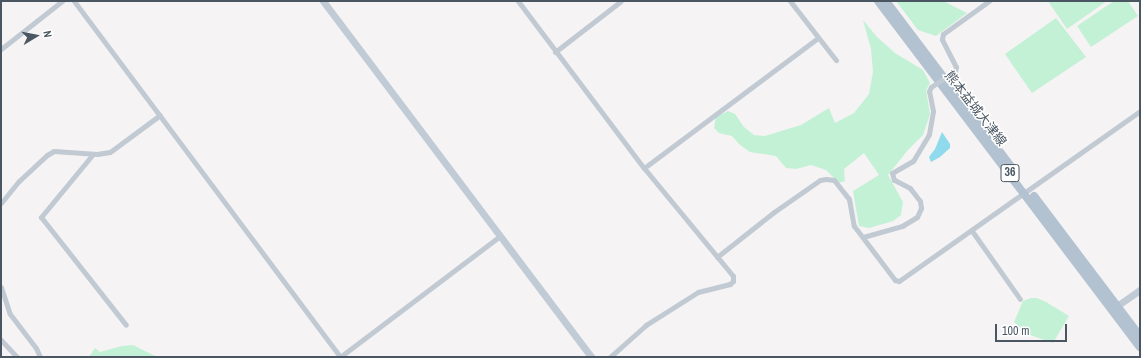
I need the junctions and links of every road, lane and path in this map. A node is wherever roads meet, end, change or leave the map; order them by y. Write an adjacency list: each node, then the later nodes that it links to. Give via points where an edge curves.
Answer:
1 (62, 1): 11 (street)
2 (74, 1): 15 (street)
3 (323, 1): 21 (street)
4 (518, 1): 12 (street)
5 (621, 1): 12 (street)
6 (790, 1): 10 (street)
7 (878, 1): 18 (main road, 熊本益城大津線 / 36)
8 (886, 1): 18 (main road, 熊本益城大津線 / 36)
9 (989, 1): 22 (street, bridge, via 943,34 942,39 956,67 955,71 929,91 934,111 929,134 913,162 892,173 894,180 910,188 920,201 917,217 905,224)
10 (818, 38): 13 (street); 17 (street)
11 (1, 49)
12 (555, 52): 17 (street)
13 (836, 60)
14 (1140, 111): 18 (street)
15 (160, 115): 16 (street, via 110,152); 34 (street)
16 (93, 154): 19 (street, via 54,151 18,181); 28 (street, via 41,217)
17 (644, 168): 23 (street)
18 (1027, 191): 20 (street); 27 (main road, 熊本益城大津線 / 36)
19 (1, 203)
20 (972, 231): 22 (street, via 899,281 895,280); 26 (street)
21 (500, 236): 34 (street); 35 (street)
22 (863, 237): 23 (street, via 854,226 849,199 834,180 826,178 774,212)
23 (717, 257): 36 (street, via 732,276 733,281 730,284 698,292 670,309 646,325)
24 (1, 287): 33 (street, via 10,314)
25 (1140, 290): 27 (street)
26 (1020, 299)
27 (1113, 309): 29 (main road, 熊本益城大津線 / 36); 31 (main road, 熊本益城大津線 / 36)
28 (126, 325)
29 (1140, 336)
30 (1, 340): 32 (street)
31 (1140, 347)
32 (18, 357)
33 (40, 357)
34 (340, 357)
35 (591, 357)
36 (610, 357)

